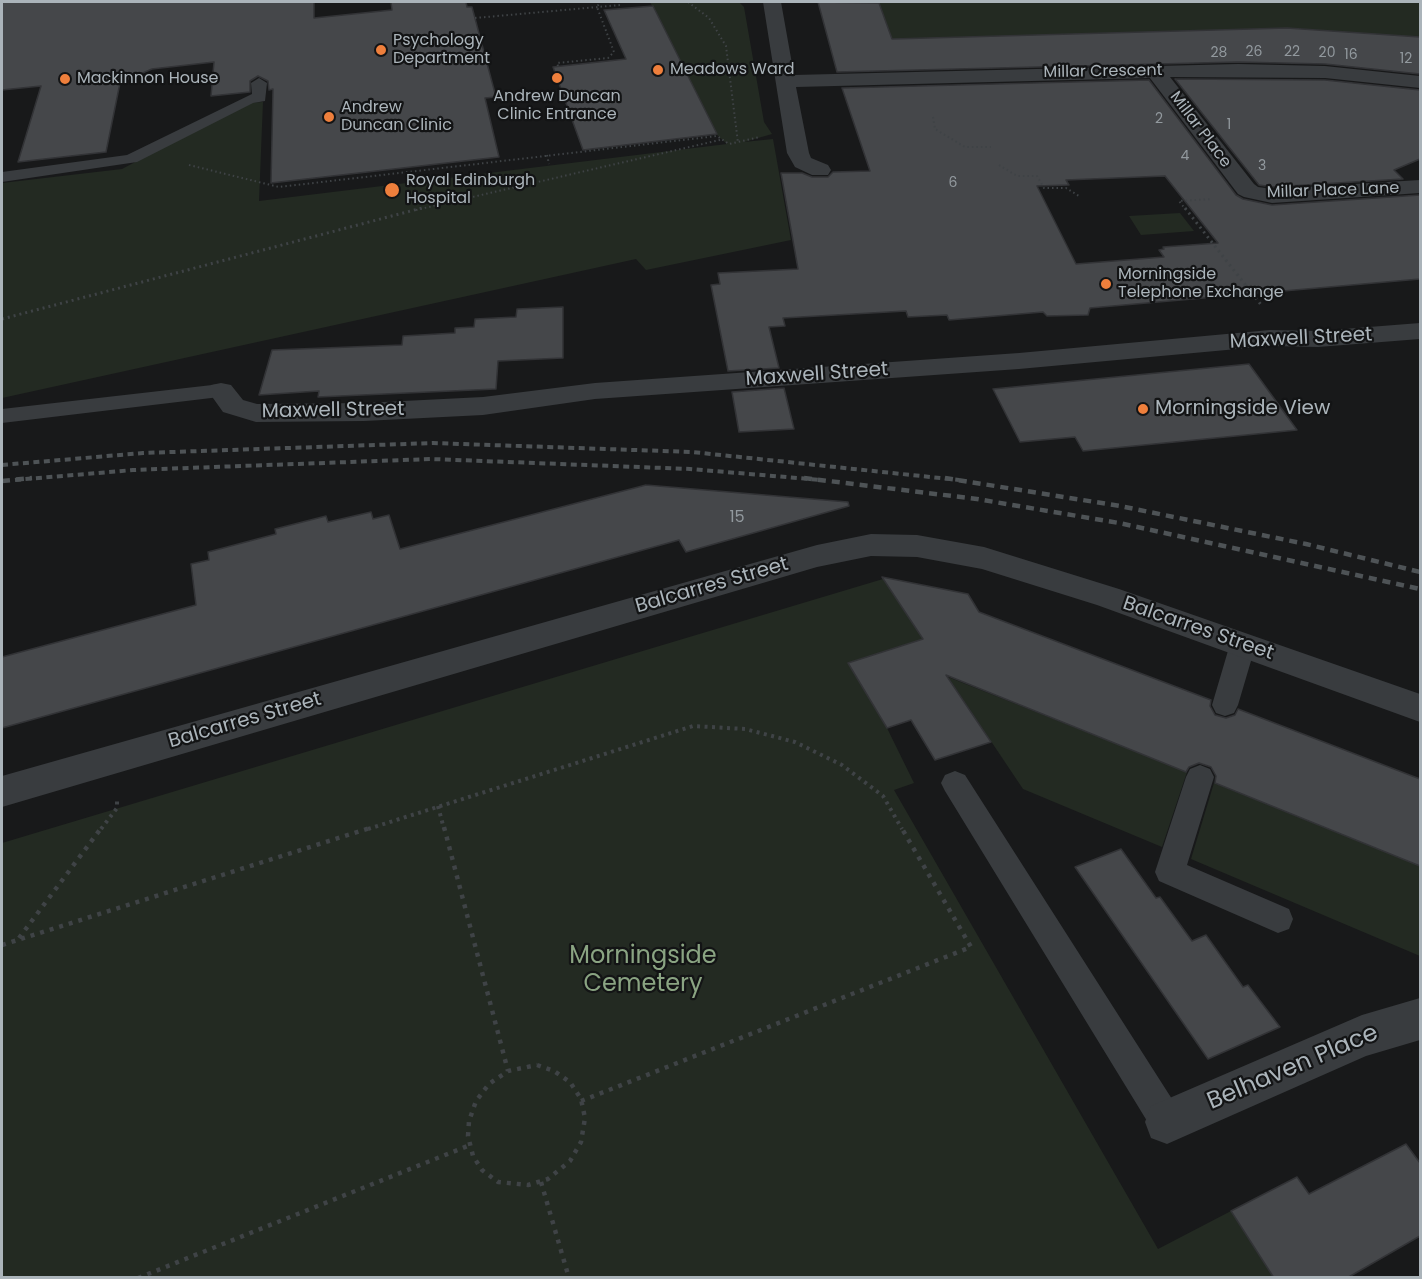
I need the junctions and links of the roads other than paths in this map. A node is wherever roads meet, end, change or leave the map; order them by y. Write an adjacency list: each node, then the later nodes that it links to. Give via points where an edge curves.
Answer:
1 (772, 2): 3 (street)
2 (1155, 71): 3 (street, Millar Crescent); 4 (street, Millar Crescent, via 1325,72); 9 (street, Millar Place)
3 (785, 81): 6 (street, via 798,153 803,162)
4 (1420, 82)
5 (259, 83): 7 (lane, via 260,98 250,99 145,154 116,163)
6 (820, 170)
7 (2, 177)
8 (1420, 187): 9 (street, Millar Place Lane, via 1272,196)
9 (1246, 189)
10 (1420, 332): 11 (street, Maxwell Street, via 595,392 483,406 364,412 255,413 233,406)
11 (221, 392): 12 (lane)
12 (2, 416)
13 (1243, 644): 14 (lane); 15 (street, Balcarres Street); 18 (street, Balcarres Street, via 984,558 917,546 871,545 817,556)
14 (1225, 705)
15 (1420, 708)
16 (1200, 777): 19 (lane, via 1170,872)
17 (955, 783): 21 (lane)
18 (2, 792)
19 (1278, 919)
20 (1420, 1019): 21 (street, Belhaven Place, via 1362,1036)
21 (1167, 1122)

